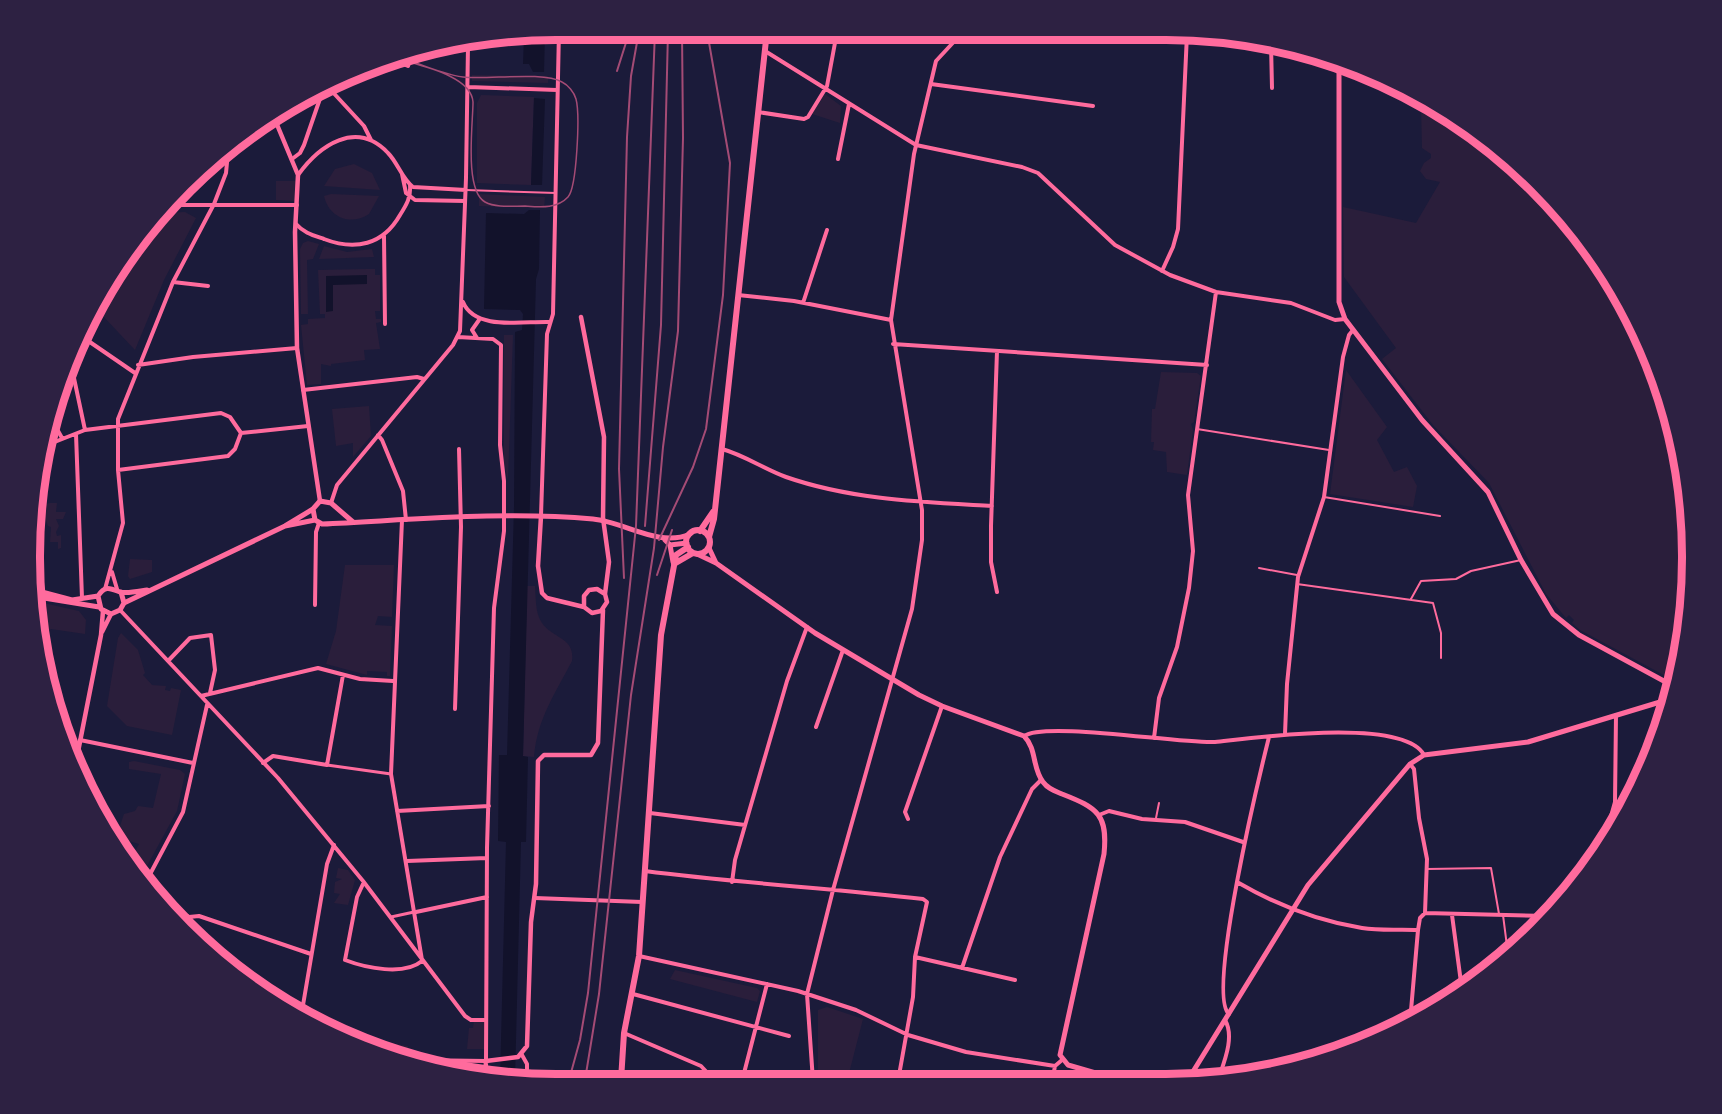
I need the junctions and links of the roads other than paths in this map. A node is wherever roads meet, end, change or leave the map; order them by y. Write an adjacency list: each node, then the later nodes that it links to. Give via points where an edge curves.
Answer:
1 (559, 40): 14 (street)
2 (766, 40): 7 (main road)
3 (835, 40): 13 (street)
4 (955, 40): 10 (street, via 938,56)
5 (1187, 41): 39 (street, via 1178,229)
6 (468, 48): 11 (street)
7 (764, 51): 13 (street); 19 (main road)
8 (1271, 51): 12 (street)
9 (1339, 71): 47 (main road, via 1340,302)
10 (931, 84): 18 (street); 22 (street)
11 (468, 87): 14 (street); 29 (street)
12 (1272, 88)
13 (826, 89): 17 (street); 19 (street, via 806,118)
14 (557, 90): 30 (street)
15 (333, 92): 21 (street, via 364,126)
16 (320, 99): 23 (street, via 304,145)
17 (849, 104): 22 (street); 24 (street)
18 (1093, 106)
19 (757, 112): 43 (main road)
20 (277, 124): 23 (street)
21 (371, 140): 26 (street, via 389,153); 27 (street, via 333,142 313,155)
22 (916, 145): 39 (street, via 1038,173 1109,240); 49 (street)
23 (292, 159): 27 (street)
24 (838, 159)
25 (227, 160): 33 (street)
26 (402, 173): 28 (street); 31 (street, via 403,186)
27 (298, 175): 35 (street)
28 (410, 185): 29 (street, via 420,189); 31 (street)
29 (466, 190): 30 (lane); 32 (street)
30 (555, 193): 50 (street)
31 (411, 197): 32 (street); 38 (street)
32 (465, 201): 44 (street)
33 (214, 204): 34 (street); 35 (street); 40 (street)
34 (180, 205)
35 (297, 205): 36 (street)
36 (296, 224): 38 (street, via 306,233 341,245 362,246); 57 (street)
37 (827, 230): 45 (street)
38 (384, 236): 51 (street)
39 (1162, 271): 42 (street)
40 (173, 282): 41 (street); 59 (street)
41 (208, 286)
42 (1216, 292): 47 (street, via 1290,303 1335,320); 60 (street)
43 (738, 295): 45 (street); 76 (main road)
44 (462, 301): 48 (street, via 466,310); 53 (street)
45 (803, 303): 49 (street)
46 (581, 317): 108 (street, via 604,437)
47 (1345, 319): 52 (main road)
48 (480, 320): 50 (street); 54 (street, via 472,330)
49 (891, 320): 56 (street)
50 (550, 322): 87 (street)
51 (384, 324)
52 (1353, 330): 77 (street, via 1343,357); 102 (main road, via 1422,420 1481,483 1499,511)
53 (458, 337): 54 (street); 63 (street)
54 (477, 338): 163 (street, via 493,339 501,345 504,531 494,608)
55 (88, 341): 61 (street)
56 (893, 344): 58 (street); 81 (street)
57 (297, 348): 59 (street); 64 (street)
58 (997, 351): 60 (street); 83 (street)
59 (138, 365): 61 (street)
60 (1207, 365): 68 (street)
61 (135, 372): 65 (street)
62 (74, 376): 69 (street)
63 (424, 379): 64 (street); 72 (street)
64 (303, 390): 66 (street)
65 (117, 425): 69 (street); 70 (street, via 221,413 230,417); 78 (street)
66 (308, 426): 70 (street); 80 (street)
67 (57, 428): 73 (street)
68 (1197, 429): 77 (lane); 152 (street, via 1188,495 1193,551 1189,588 1159,698)
69 (85, 430): 71 (street)
70 (241, 433): 78 (street, via 228,456)
71 (76, 434): 73 (street); 121 (street)
72 (378, 435): 82 (street, via 337,485); 90 (street, via 403,491)
73 (62, 438): 74 (street)
74 (53, 442)
75 (459, 449): 89 (street)
76 (721, 449): 81 (street, via 786,477 869,496); 86 (main road)
77 (1329, 450): 79 (street)
78 (118, 470): 106 (street, via 123,522)
79 (1324, 497): 88 (lane); 107 (street)
80 (320, 501): 82 (main road); 84 (main road)
81 (920, 502): 83 (street); 138 (street, via 922,540 914,598)
82 (331, 503): 85 (main road)
83 (992, 506): 115 (street, via 992,562)
84 (313, 509): 91 (main road); 94 (main road)
85 (335, 509): 92 (main road); 93 (main road)
86 (715, 509): 95 (main road); 97 (main road)
87 (538, 516): 89 (main road); 98 (main road, via 615,523); 122 (street, via 539,585 547,598)
88 (1440, 516)
89 (461, 518): 90 (main road); 146 (street)
90 (404, 520): 93 (main road); 139 (street)
91 (317, 522): 92 (main road); 94 (main road); 124 (street)
92 (331, 522): 93 (main road)
93 (353, 522)
94 (285, 526): 112 (main road)
95 (700, 531): 96 (main road); 97 (main road)
96 (690, 534): 98 (main road); 99 (main road)
97 (709, 537): 100 (main road)
98 (671, 542): 99 (main road); 104 (main road)
99 (687, 545): 101 (main road); 104 (main road, via 676,555)
100 (709, 548): 101 (main road, via 704,553); 103 (main road)
101 (695, 553): 103 (main road); 104 (main road)
102 (1521, 560): 120 (lane, via 1465,573 1456,579 1421,580); 140 (main road, via 1544,603 1564,625)
103 (716, 562): 131 (main road)
104 (674, 564): 165 (main road, via 661,635)
105 (1259, 568): 107 (lane)
106 (112, 571): 110 (street); 113 (street)
107 (1299, 575): 109 (street)
108 (607, 579): 111 (street); 116 (street)
109 (1297, 584): 120 (lane); 149 (street)
110 (105, 589): 113 (main road); 117 (main road)
111 (597, 589): 116 (street); 118 (street)
112 (148, 590): 113 (main road); 123 (main road)
113 (119, 591): 123 (main road)
114 (42, 592): 121 (main road)
115 (997, 592)
116 (605, 594): 128 (street)
117 (98, 596): 121 (main road); 126 (main road)
118 (584, 596): 122 (street); 125 (street)
119 (43, 598): 126 (main road)
120 (1411, 598): 135 (lane, via 1436,607)
121 (83, 599)
122 (569, 602): 125 (street)
123 (124, 603): 127 (main road)
124 (315, 605)
125 (584, 607): 129 (street)
126 (101, 609): 130 (main road); 133 (street)
127 (120, 610): 130 (main road); 136 (street)
128 (603, 610): 129 (street); 132 (street)
129 (595, 613): 132 (street)
130 (111, 614): 133 (street)
131 (807, 627): 134 (main road); 170 (street)
132 (604, 629): 183 (street, via 595,750 584,756 544,755 538,761)
133 (101, 635): 153 (street)
134 (843, 649): 138 (main road); 148 (street)
135 (1441, 658)
136 (169, 660): 141 (street, via 190,638 211,635 215,670); 142 (street)
137 (343, 675): 139 (street); 141 (street, via 318,668); 159 (street)
138 (893, 680): 145 (main road); 181 (street)
139 (393, 681): 160 (street)
140 (1666, 682)
141 (210, 693): 142 (street)
142 (201, 696): 144 (street)
143 (1661, 702): 147 (main road)
144 (207, 705): 156 (street); 157 (street)
145 (942, 706): 150 (main road); 168 (street, via 905,812)
146 (455, 710)
147 (1617, 715): 155 (main road, via 1528,742); 167 (street)
148 (816, 727)
149 (1285, 734): 151 (street); 155 (street, via 1380,736 1414,744)
150 (1024, 736): 152 (street, via 1036,732 1076,732); 161 (main road, via 1032,747)
151 (1269, 737): 152 (street, via 1200,743); 171 (street)
152 (1154, 738)
153 (80, 740): 154 (street); 156 (street)
154 (78, 750)
155 (1424, 755): 158 (main road)
156 (193, 763): 177 (street, via 183,812)
157 (264, 763): 159 (street, via 273,756); 172 (street)
158 (1410, 764): 175 (street, via 1414,769); 185 (main road)
159 (327, 765): 160 (street)
160 (391, 774): 164 (street)
161 (1041, 780): 166 (main road, via 1050,789 1084,802); 201 (street, via 1035,784 1000,857)
162 (1159, 803): 169 (lane)
163 (489, 806): 164 (street); 173 (street)
164 (397, 812): 174 (street)
165 (649, 813): 170 (street); 176 (main road)
166 (1100, 815): 169 (street, via 1109,812); 218 (main road, via 1106,834 1104,854 1060,1044)
167 (1612, 816)
168 (908, 819)
169 (1155, 821): 171 (street, via 1185,822)
170 (745, 825): 178 (street)
171 (1243, 842): 179 (street)
172 (334, 845): 180 (street); 197 (street)
173 (487, 858): 174 (street); 182 (street)
174 (407, 861): 186 (street)
175 (1427, 869): 187 (street); 190 (lane, via 1491,868)
176 (644, 871): 178 (street); 184 (main road)
177 (150, 875)
178 (732, 882): 181 (street)
179 (1237, 882): 185 (street, via 1268,900); 209 (street, via 1227,950 1224,1004)
180 (363, 884): 193 (street); 200 (street, via 357,897 347,961 392,970 413,967)
181 (833, 890): 199 (street, via 923,899 928,906); 206 (street)
182 (487, 897): 186 (street); 210 (street)
183 (535, 898): 184 (street); 216 (street, via 526,1046)
184 (642, 902): 198 (main road)
185 (1293, 908): 195 (street, via 1363,928); 209 (main road)
186 (416, 912): 193 (street); 200 (street)
187 (1425, 913): 189 (street); 195 (street)
188 (185, 915): 192 (street)
189 (1452, 915): 190 (street); 203 (street)
190 (1501, 915): 191 (street); 196 (lane)
191 (1536, 916)
192 (189, 917): 194 (street); 197 (street, via 199,916)
193 (390, 917): 200 (street)
194 (192, 922)
195 (1418, 930): 208 (street)
196 (1507, 944)
197 (311, 954): 207 (street)
198 (639, 956): 204 (street); 205 (main road)
199 (915, 957): 201 (street); 214 (street)
200 (422, 961): 210 (street, via 465,1016)
201 (962, 968): 202 (street)
202 (1015, 980)
203 (1461, 980)
204 (767, 984): 206 (street); 212 (street)
205 (633, 994): 212 (street); 213 (main road)
206 (807, 994): 214 (street, via 856,1010); 228 (street)
207 (303, 1006)
208 (1411, 1010)
209 (1229, 1014): 211 (main road)
210 (485, 1020): 219 (street)
211 (1225, 1020): 222 (street, via 1229,1026 1228,1048); 225 (main road)
212 (755, 1028): 215 (street); 227 (street)
213 (624, 1034): 224 (street); 226 (main road)
214 (908, 1035): 220 (street, via 966,1052); 229 (street)
215 (789, 1036)
216 (521, 1055): 219 (street); 223 (street)
217 (441, 1060): 219 (street)
218 (1062, 1060): 220 (street); 231 (main road)
219 (486, 1061): 221 (street)
220 (1055, 1066): 230 (street)
221 (486, 1068)
222 (1221, 1070)
223 (526, 1072)
224 (707, 1072)
225 (1193, 1072)
226 (621, 1074)
227 (744, 1074)
228 (813, 1074)
229 (900, 1074)
230 (1054, 1074)
231 (1096, 1074)

